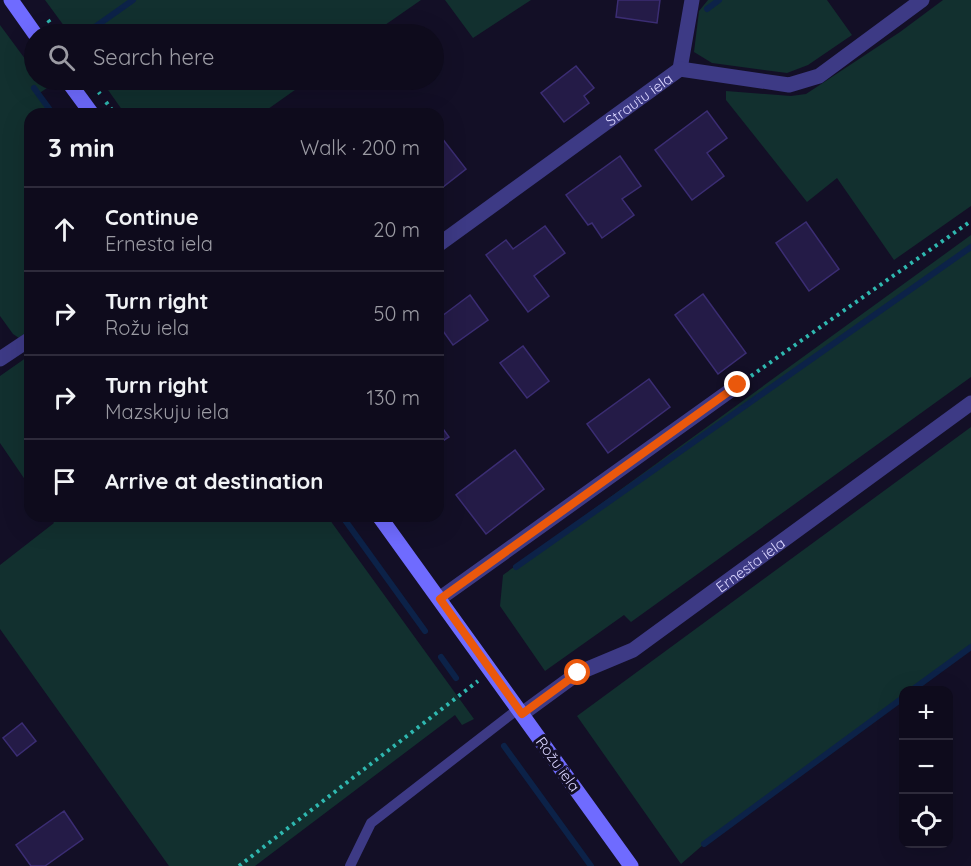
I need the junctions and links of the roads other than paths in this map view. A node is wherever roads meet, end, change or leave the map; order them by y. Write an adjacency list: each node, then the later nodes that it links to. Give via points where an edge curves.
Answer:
1 (11, 0): 4 (street)
2 (692, 0): 5 (street)
3 (922, 0): 5 (street, Strautu iela, via 819,76 789,85)
4 (28, 24)
5 (680, 69): 8 (street, Strautu iela)
6 (74, 90): 7 (street)
7 (88, 108)
8 (444, 242)
9 (24, 343): 10 (street)
10 (0, 359)
11 (738, 385): 14 (street)
12 (971, 403): 15 (street, Ernesta iela, via 633,650 578,673)
13 (383, 522): 14 (street, Rožu iela)
14 (440, 599): 15 (street, Rožu iela)
15 (520, 712): 16 (lane, via 371,823); 17 (street, Rožu iela)
16 (350, 866)
17 (631, 866)

